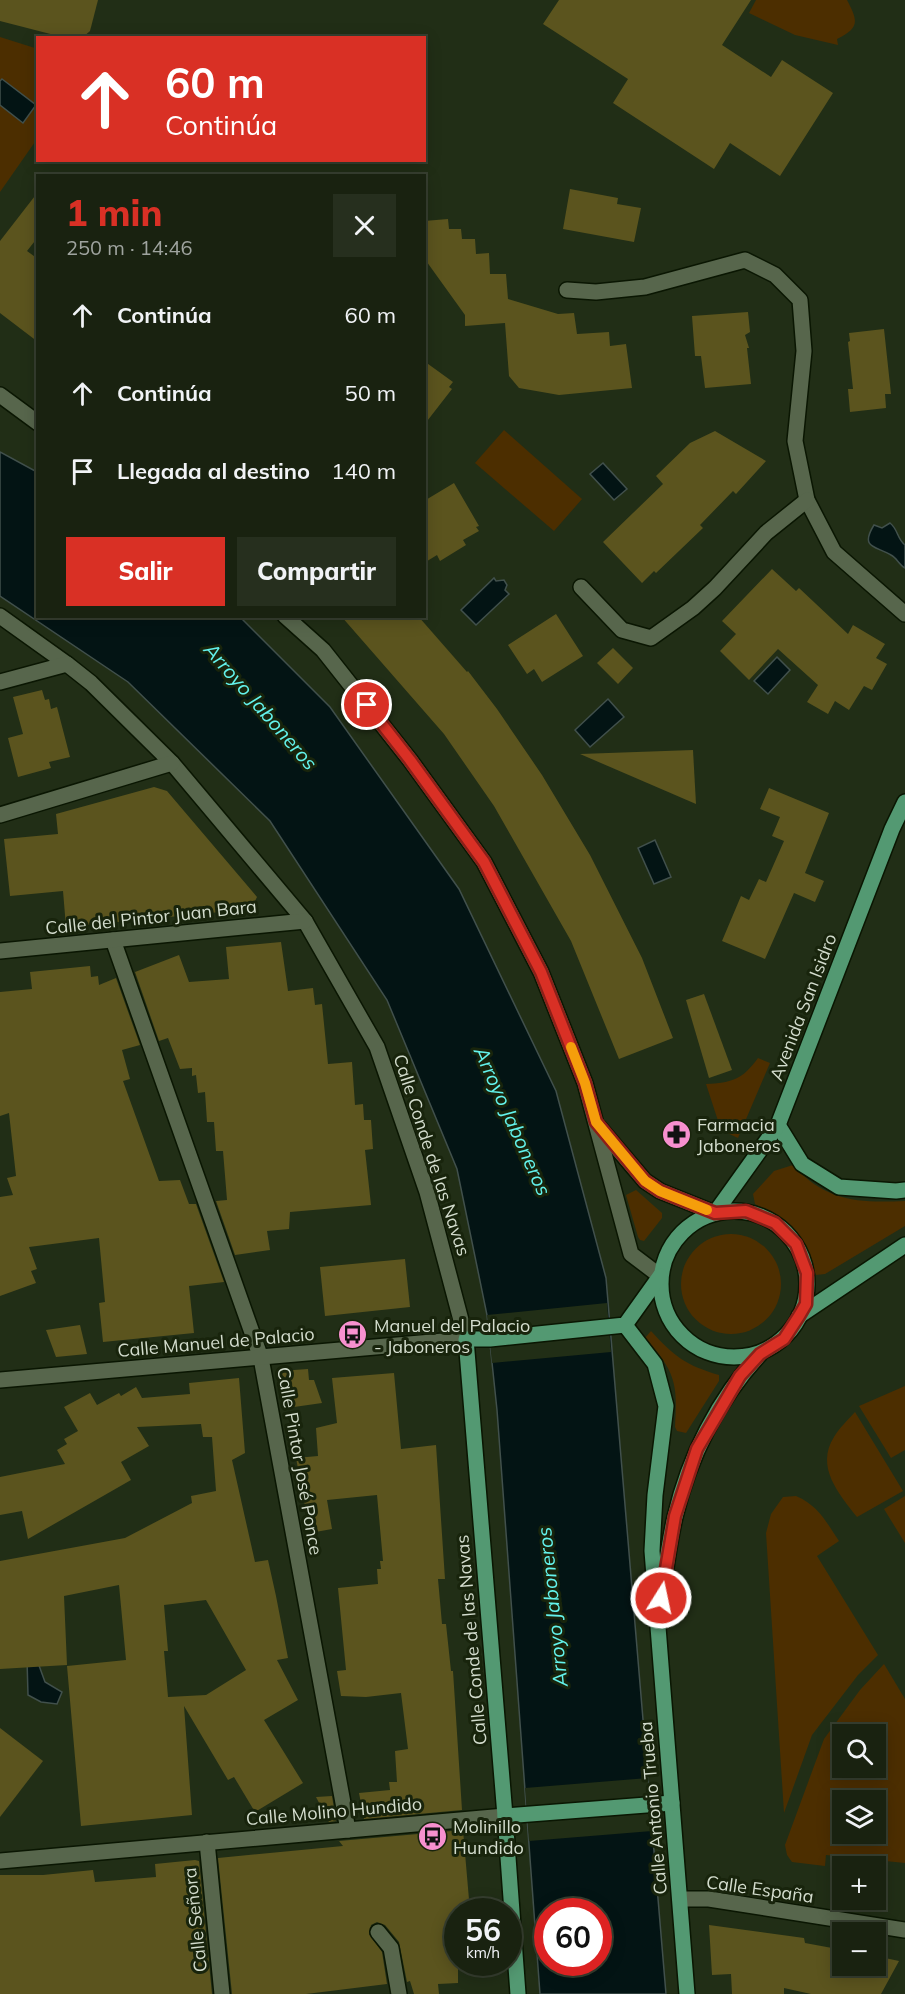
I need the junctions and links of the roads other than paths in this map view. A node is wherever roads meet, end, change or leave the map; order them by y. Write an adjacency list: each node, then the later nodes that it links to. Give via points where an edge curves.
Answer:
1 (567, 290): 4 (street, via 596,292 645,287 745,261 775,275 800,300 804,351 795,441)
2 (0, 395): 3 (street)
3 (36, 422)
4 (807, 500): 5 (street, via 766,533 693,609 651,638 622,630); 6 (street, via 834,552)
5 (581, 587)
6 (905, 614)
7 (0, 616): 9 (street, Calle Conde de las Navas)
8 (287, 618): 17 (street, via 323,650 484,862 541,972 585,1083)
9 (68, 664): 10 (street); 11 (street, Calle Conde de las Navas)
10 (0, 682)
11 (172, 764): 13 (street); 14 (street, Calle Conde de las Navas)
12 (905, 802): 18 (main road, Avenida San Isidro)
13 (0, 814)
14 (305, 921): 15 (street, Calle del Pintor Juan Bara); 25 (street, Calle Conde de las Navas, via 377,1047 428,1192)
15 (113, 940): 16 (street, Calle del Pintor Juan Bara); 27 (street, Calle Pintor José Ponce)
16 (0, 951)
17 (596, 1122): 20 (street, via 645,1181); 22 (street, via 631,1254)
18 (778, 1125): 19 (main road, via 802,1164 840,1186); 20 (main road, Avenida San Isidro)
19 (905, 1190)
20 (715, 1213): 22 (main road, via 685,1229 669,1249); 23 (main road, via 746,1211 775,1223 796,1244 807,1273 806,1304)
21 (905, 1245): 23 (main road)
22 (660, 1276): 24 (main road); 26 (main road, via 664,1307 672,1325 698,1349 731,1358)
23 (799, 1316): 26 (main road, via 784,1339)
24 (625, 1326): 25 (main road, Calle Manuel de Palacio); 29 (main road, Calle Antonio Trueba, via 655,1364 666,1406 652,1551)
25 (466, 1339): 27 (street, Calle Manuel de Palacio); 31 (main road, Calle Conde de las Navas)
26 (760, 1354): 29 (main road, Calle Antonio Trueba, via 740,1376 697,1449 675,1516)
27 (261, 1358): 28 (street, Calle Manuel de Palacio); 32 (street, Calle Pintor José Ponce)
28 (0, 1380)
29 (657, 1618): 30 (main road, Calle Antonio Trueba)
30 (672, 1803): 31 (main road, Calle Molino Hundido); 35 (main road, Calle Antonio Trueba)
31 (506, 1816): 32 (street, Calle Molino Hundido); 40 (main road, Calle Conde de las Navas)
32 (348, 1830): 33 (street, Calle Molino Hundido)
33 (207, 1842): 34 (street, Calle Molino Hundido); 38 (street, Calle Señora)
34 (0, 1861)
35 (680, 1899): 36 (street, Calle España, via 709,1899); 41 (main road, Calle Antonio Trueba)
36 (905, 1930)
37 (378, 1932): 39 (street, via 391,1948)
38 (222, 1994)
39 (399, 1994)
40 (518, 1994)
41 (687, 1994)

